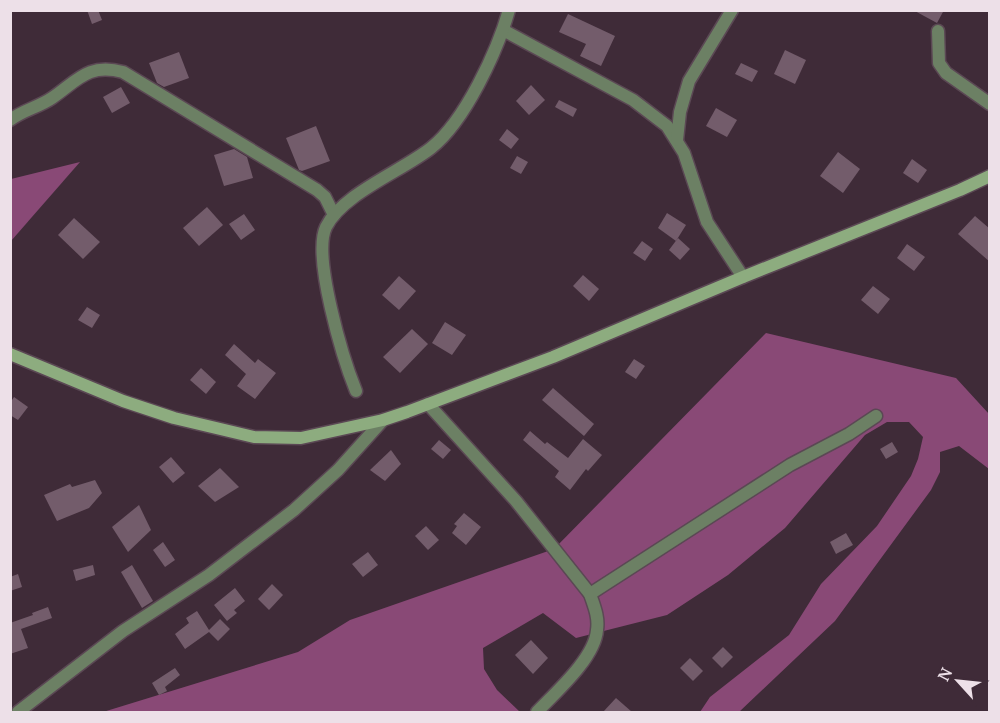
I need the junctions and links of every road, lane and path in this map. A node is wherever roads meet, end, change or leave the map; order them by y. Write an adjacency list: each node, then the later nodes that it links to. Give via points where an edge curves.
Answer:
1 (509, 10): 3 (street)
2 (732, 10): 7 (street, via 689,81)
3 (503, 30): 7 (street, via 633,100 667,126); 9 (street, via 478,84 446,134)
4 (938, 31): 5 (street, via 939,63 946,73)
5 (990, 104)
6 (10, 120): 9 (street, via 97,69 123,72 317,190)
7 (677, 140): 10 (street, via 707,222)
8 (990, 176): 10 (street)
9 (334, 215): 12 (street, via 322,238 323,270)
10 (743, 277): 13 (street, via 553,357)
11 (10, 354): 15 (street, via 148,410 254,437 301,438)
12 (356, 391)
13 (428, 404): 15 (street); 16 (street, via 516,501)
14 (876, 416): 16 (street, via 790,465)
15 (383, 420): 17 (street, via 338,470 294,510 209,575 123,631)
16 (590, 594): 18 (street, via 597,632 589,654)
17 (18, 712)
18 (537, 712)

